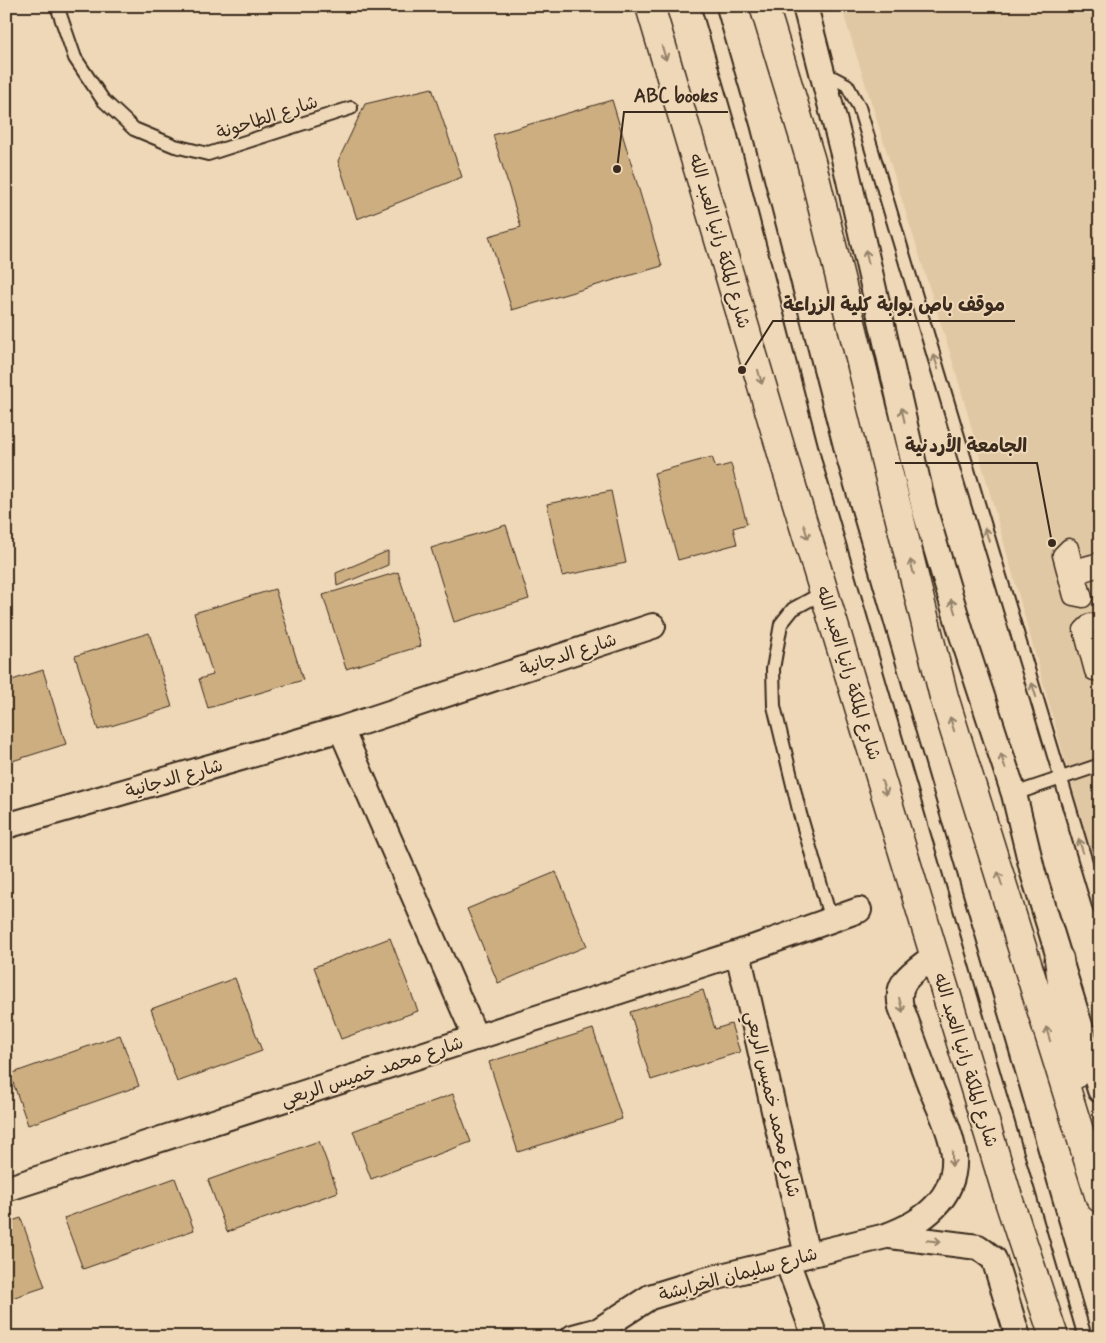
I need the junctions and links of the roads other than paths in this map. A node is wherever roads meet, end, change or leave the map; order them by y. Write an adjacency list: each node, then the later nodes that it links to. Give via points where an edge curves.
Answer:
1 (57, 6): 7 (lane, شارع الطاحونة, via 75,58 103,100 134,129 175,146 208,154)
2 (650, 6): 10 (main road, شارع الملكة رانيا العبد الله, one-way to 10)
3 (708, 6): 39 (lane, via 744,130 830,460)
4 (764, 6): 29 (main road, one-way to 4, via 944,697 811,160)
5 (806, 6): 6 (street)
6 (822, 72): 18 (lane, one-way to 6, via 857,99 847,85); 19 (street, one-way to 6, via 960,632 924,508 844,154)
7 (351, 108)
8 (1100, 562): 9 (street, via 1074,569 1069,548 1062,555 1072,596 1083,598 1076,574)
9 (1100, 567)
10 (824, 592): 23 (lane, via 792,609 781,624 774,668 774,706 800,814); 25 (main road, شارع الملكة رانيا العبد الله, one-way to 25)
11 (653, 626): 16 (street, شارع الدجانية)
12 (1100, 643): 15 (street, via 1096,644 1090,623 1083,630 1094,671)
13 (1100, 648): 14 (street, via 1097,649)
14 (1100, 658)
15 (1100, 672)
16 (341, 729): 20 (street, شارع الدجانية); 27 (street)
17 (1100, 765): 18 (lane)
18 (1060, 779): 19 (lane); 21 (lane, one-way to 18)
19 (1014, 794): 26 (street, via 1033,874)
20 (6, 826)
21 (1100, 909)
22 (859, 910): 23 (street, شارع محمد خميس الربعي)
23 (831, 920): 24 (street, شارع محمد خميس الربعي)
24 (738, 953): 27 (street, شارع محمد خميس الربعي); 33 (street, شارع محمد خميس الربعي)
25 (934, 956): 32 (street, شارع سليمان الخرابشة, one-way to 32, via 901,984 899,999 954,1155 950,1185 933,1211 908,1228); 38 (main road, شارع الملكة رانيا العبد الله)
26 (1059, 959): 28 (street); 29 (main road)
27 (476, 1038): 30 (street, شارع محمد خميس الربعي)
28 (1099, 1082)
29 (1083, 1148): 31 (main road)
30 (6, 1189)
31 (1100, 1198)
32 (886, 1236): 33 (street, شارع سليمان الخرابشة); 37 (street, شارع سليمان الخرابشة, one-way to 37, via 978,1247 994,1259)
33 (797, 1258): 34 (street, شارع سليمان الخرابشة, via 650,1297); 36 (street, شارع محمد خميس الربعي)
34 (599, 1333): 35 (street, شارع سليمان الخرابشة)
35 (573, 1337)
36 (815, 1337)
37 (1018, 1337)
38 (1054, 1337)
39 (1085, 1337)

